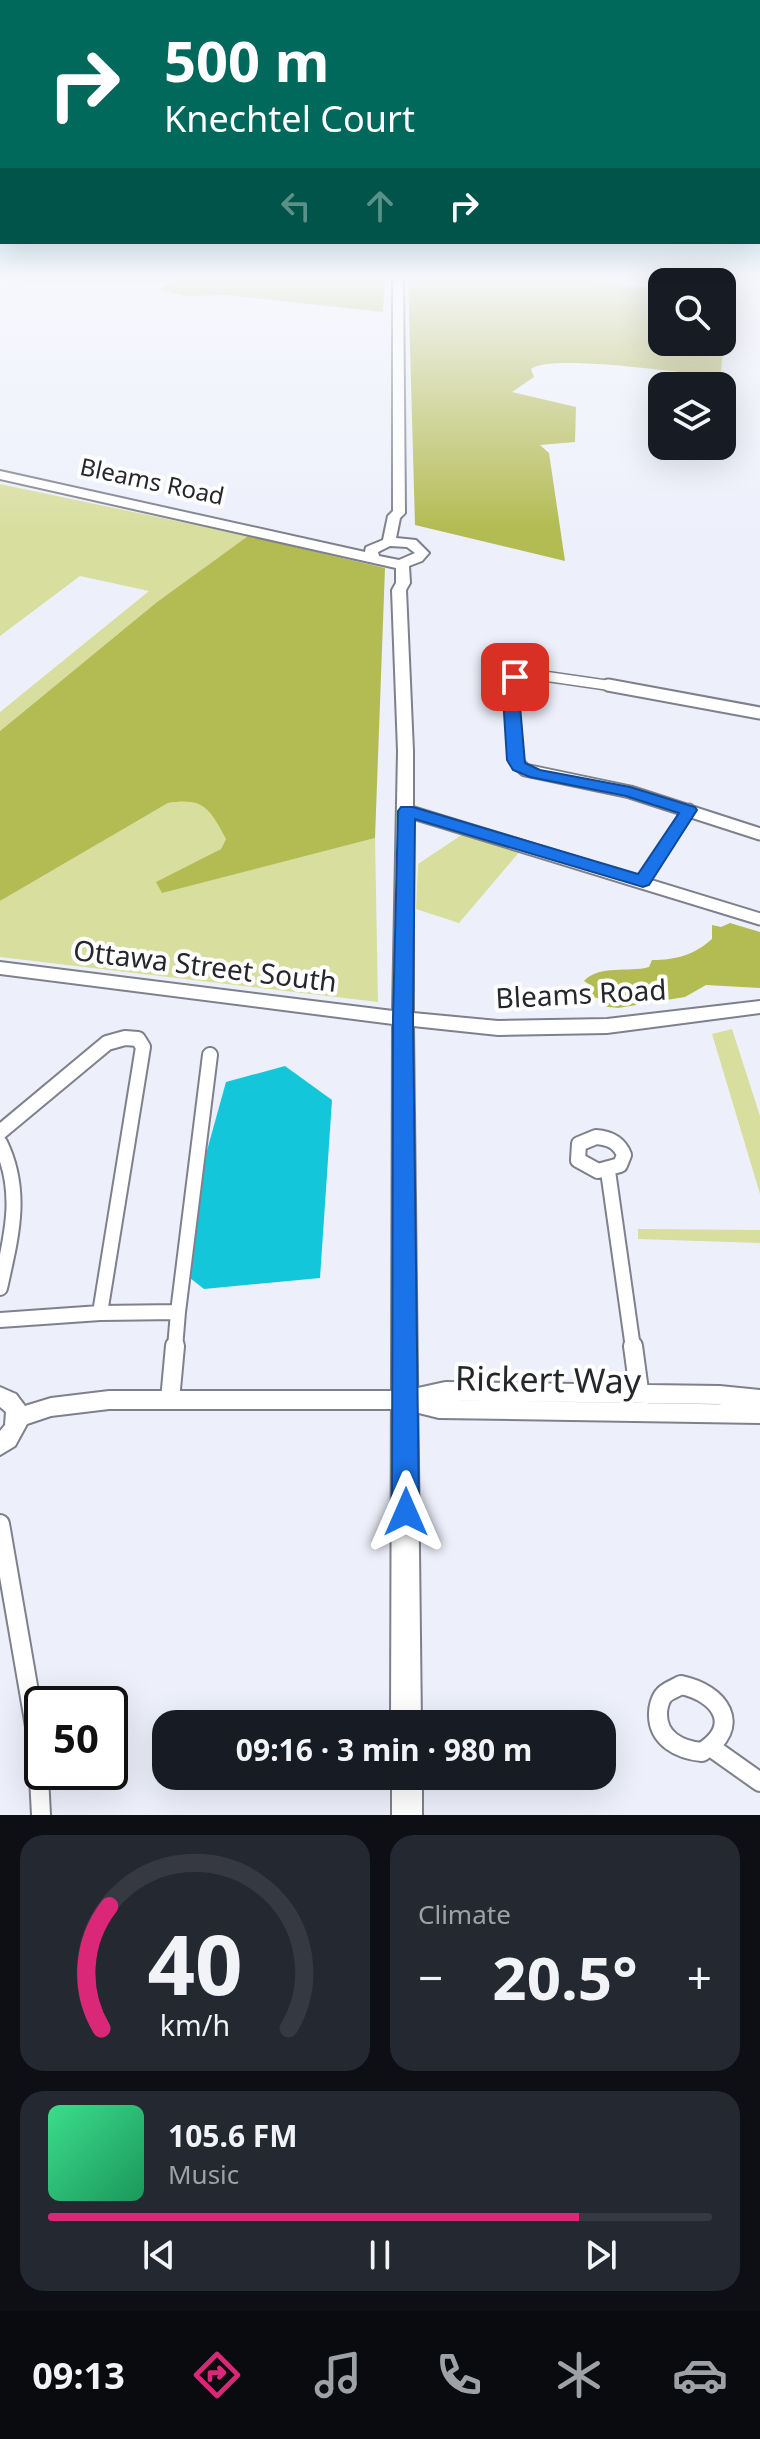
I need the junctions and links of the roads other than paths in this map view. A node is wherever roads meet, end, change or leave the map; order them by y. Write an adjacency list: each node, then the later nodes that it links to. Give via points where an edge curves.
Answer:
1 (398, 361): 3 (main road)
2 (0, 475): 4 (main road, Bleams Road)
3 (399, 513): 5 (main road); 6 (main road)
4 (292, 540): 5 (main road, Bleams Road); 7 (main road, Bleams Road)
5 (384, 543): 6 (main road, Bleams Road); 7 (main road, via 371,550)
6 (417, 546): 8 (main road, via 420,557)
7 (375, 559): 8 (main road, Bleams Road); 9 (main road)
8 (402, 564): 9 (main road, via 403,583)
9 (391, 582): 12 (main road, via 405,657)
10 (760, 713): 11 (street, via 536,673 510,681 519,767)
11 (689, 810): 13 (street); 14 (street)
12 (407, 811): 14 (street); 18 (main road)
13 (760, 834)
14 (643, 881): 15 (street)
15 (760, 919)
16 (0, 968): 18 (main road, Ottawa Street South)
17 (760, 1007): 18 (main road, Bleams Road, via 547,1030)
18 (403, 1018): 30 (main road)
19 (210, 1055): 24 (street)
20 (0, 1132): 25 (street, via 107,1043 138,1039 143,1047)
21 (0, 1143): 23 (street, via 17,1197)
22 (608, 1171): 31 (street)
23 (0, 1288)
24 (178, 1312): 25 (street); 29 (street)
25 (100, 1313): 26 (street)
26 (0, 1320)
27 (0, 1396): 33 (street)
28 (760, 1399): 31 (street, Rickert Way)
29 (170, 1400): 30 (street); 33 (street, via 80,1402)
30 (405, 1400): 31 (street, Rickert Way, via 440,1409); 36 (main road)
31 (640, 1402): 32 (street, Rickert Way)
32 (760, 1414)
33 (19, 1417): 34 (street)
34 (0, 1445)
35 (0, 1524): 40 (street, via 37,1738)
36 (406, 1710)
37 (712, 1748): 38 (street)
38 (760, 1782)
39 (407, 1790): 41 (main road)
40 (41, 1815)
41 (407, 1815)

